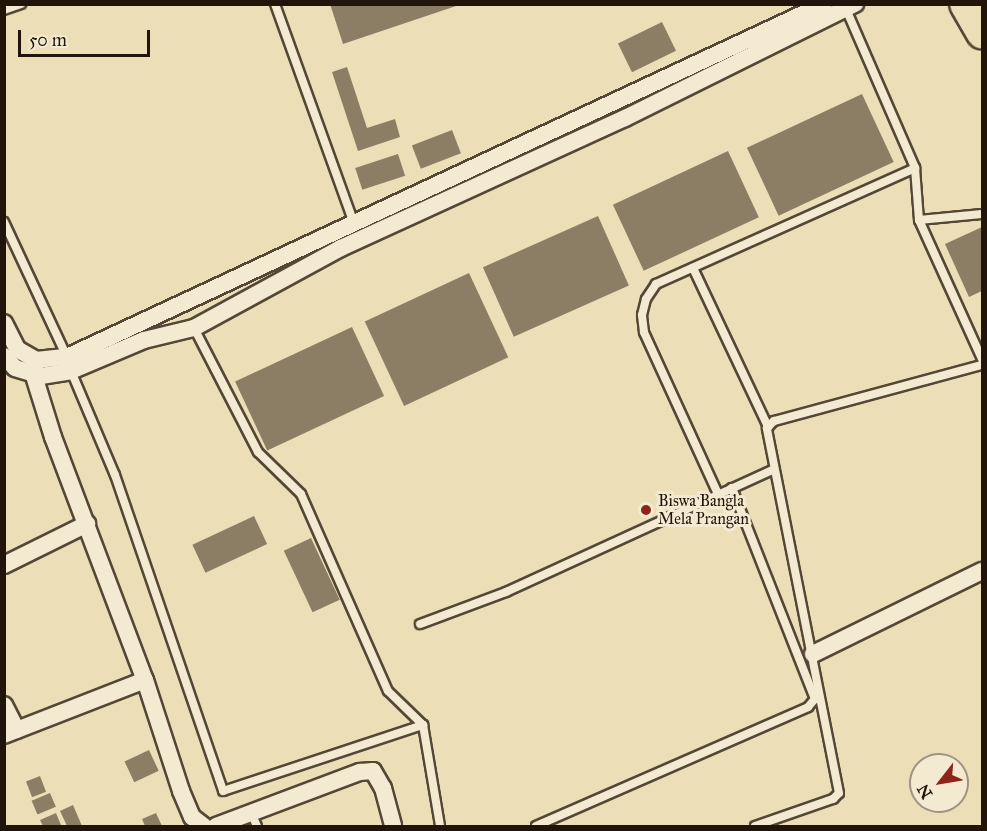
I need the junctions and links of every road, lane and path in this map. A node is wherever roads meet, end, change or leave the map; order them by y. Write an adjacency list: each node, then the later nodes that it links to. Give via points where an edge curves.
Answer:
1 (21, 4): 6 (lane)
2 (275, 4): 14 (lane)
3 (824, 4): 8 (street)
4 (965, 4): 7 (highway)
5 (851, 7): 9 (street); 10 (lane)
6 (4, 10)
7 (982, 34)
8 (618, 101): 9 (lane); 14 (street)
9 (625, 118): 15 (street)
10 (915, 168): 12 (lane); 16 (lane)
11 (982, 214): 12 (lane)
12 (919, 220): 20 (lane)
13 (4, 222): 21 (lane)
14 (354, 224): 15 (street)
15 (338, 241): 18 (street); 21 (street)
16 (693, 268): 24 (lane); 27 (lane, via 656,284 646,298 643,323)
17 (4, 323): 23 (street, via 17,349)
18 (194, 328): 21 (street); 35 (lane, via 258,452 301,494 388,691)
19 (4, 356): 23 (street, via 15,368)
20 (982, 359)
21 (69, 364): 23 (street); 35 (lane, via 115,475 223,791)
22 (982, 365): 24 (lane, via 774,421)
23 (35, 368): 28 (street)
24 (768, 427): 25 (lane, via 766,439)
25 (773, 470): 26 (lane); 32 (lane)
26 (732, 488): 27 (lane); 42 (lane, via 815,699 808,707)
27 (718, 494): 31 (lane, via 506,592)
28 (87, 524): 29 (street); 33 (street)
29 (4, 565)
30 (982, 571): 32 (street)
31 (420, 624)
32 (813, 654): 43 (lane, via 840,793 833,799)
33 (145, 680): 36 (street); 38 (street, via 181,791 192,817)
34 (4, 705): 36 (street)
35 (423, 725): 41 (lane)
36 (11, 732)
37 (254, 821): 39 (street); 40 (street, via 360,772 374,771)
38 (204, 826)
39 (216, 826)
40 (393, 826)
41 (440, 826)
42 (536, 826)
43 (754, 826)

